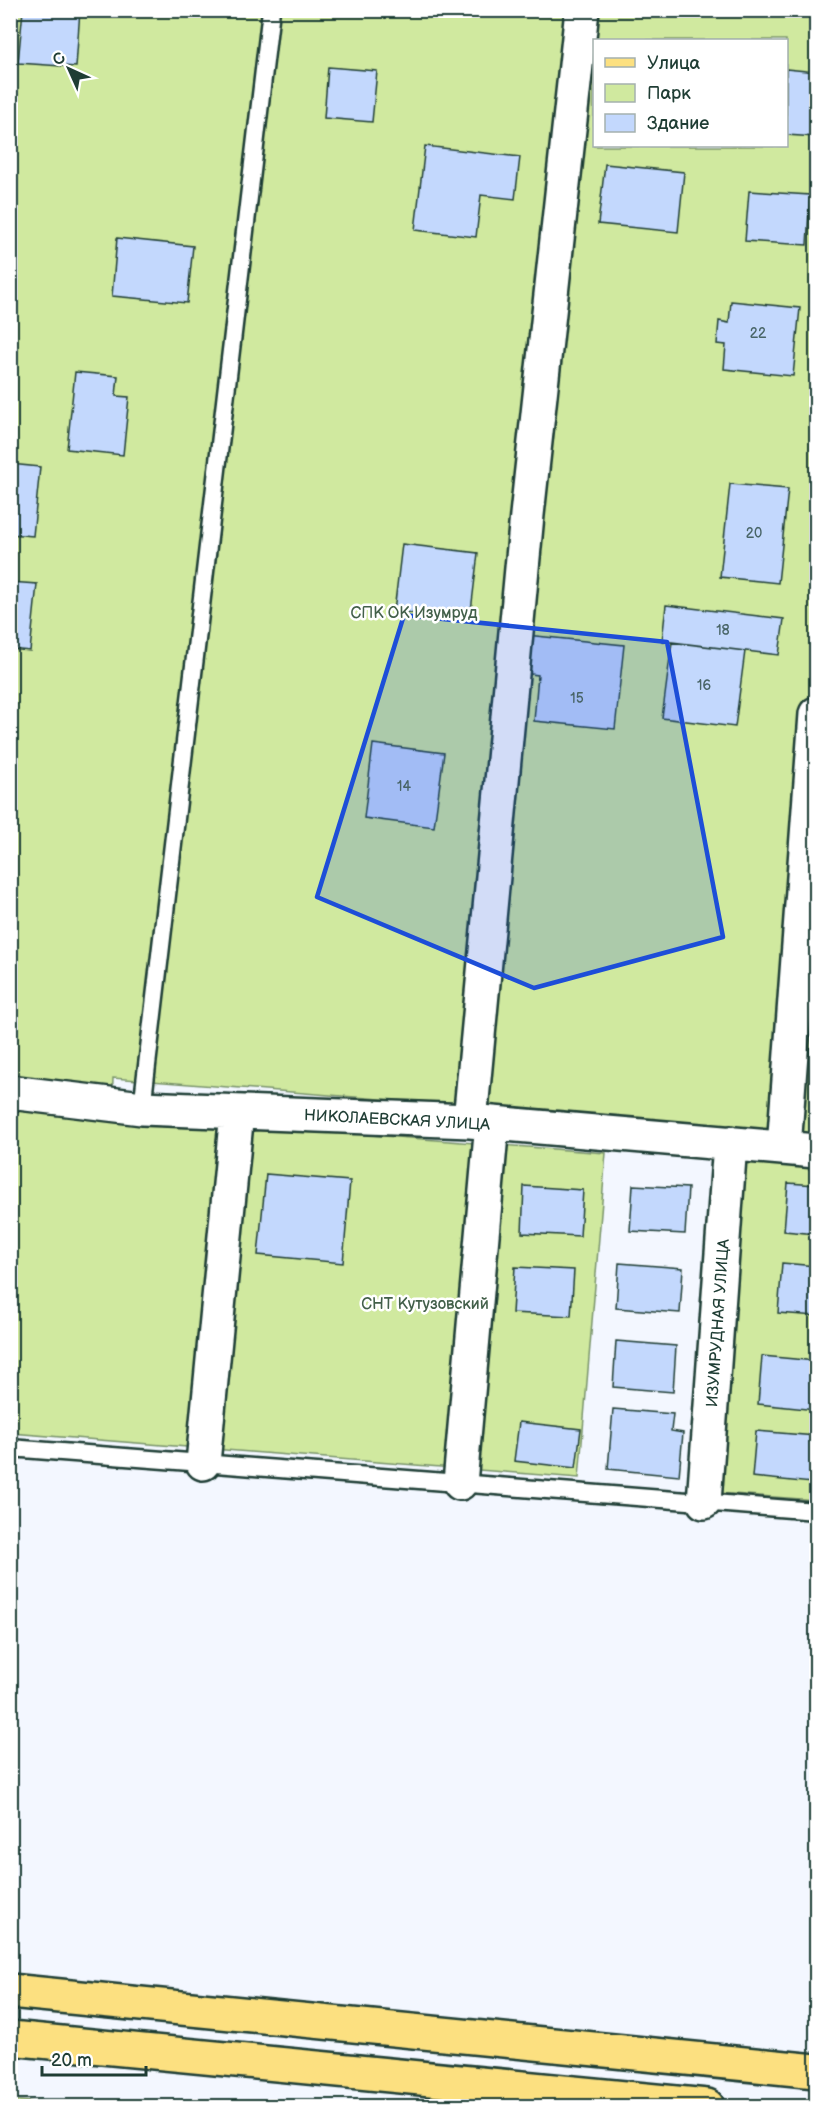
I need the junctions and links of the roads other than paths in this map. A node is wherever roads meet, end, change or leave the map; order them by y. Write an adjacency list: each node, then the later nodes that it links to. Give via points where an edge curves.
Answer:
1 (271, 10): 5 (lane)
2 (582, 10): 7 (street, via 526,515)
3 (816, 714): 9 (street)
4 (10, 1092): 5 (street, НИКОЛАЕВСКАЯ УЛИЦА)
5 (142, 1108): 6 (street, НИКОЛАЕВСКАЯ УЛИЦА)
6 (237, 1112): 7 (street, НИКОЛАЕВСКАЯ УЛИЦА); 12 (street)
7 (481, 1122): 8 (street, НИКОЛАЕВСКАЯ УЛИЦА); 13 (street)
8 (730, 1143): 9 (street, НИКОЛАЕВСКАЯ УЛИЦА); 14 (street, ИЗУМРУДНАЯ УЛИЦА)
9 (784, 1148): 10 (street, НИКОЛАЕВСКАЯ УЛИЦА)
10 (816, 1151)
11 (10, 1448): 12 (lane)
12 (203, 1463): 13 (lane)
13 (460, 1483): 14 (lane)
14 (704, 1502): 15 (lane)
15 (816, 1511)
16 (10, 1991): 18 (main road)
17 (10, 2038): 19 (main road)
18 (816, 2072)
19 (707, 2106)

